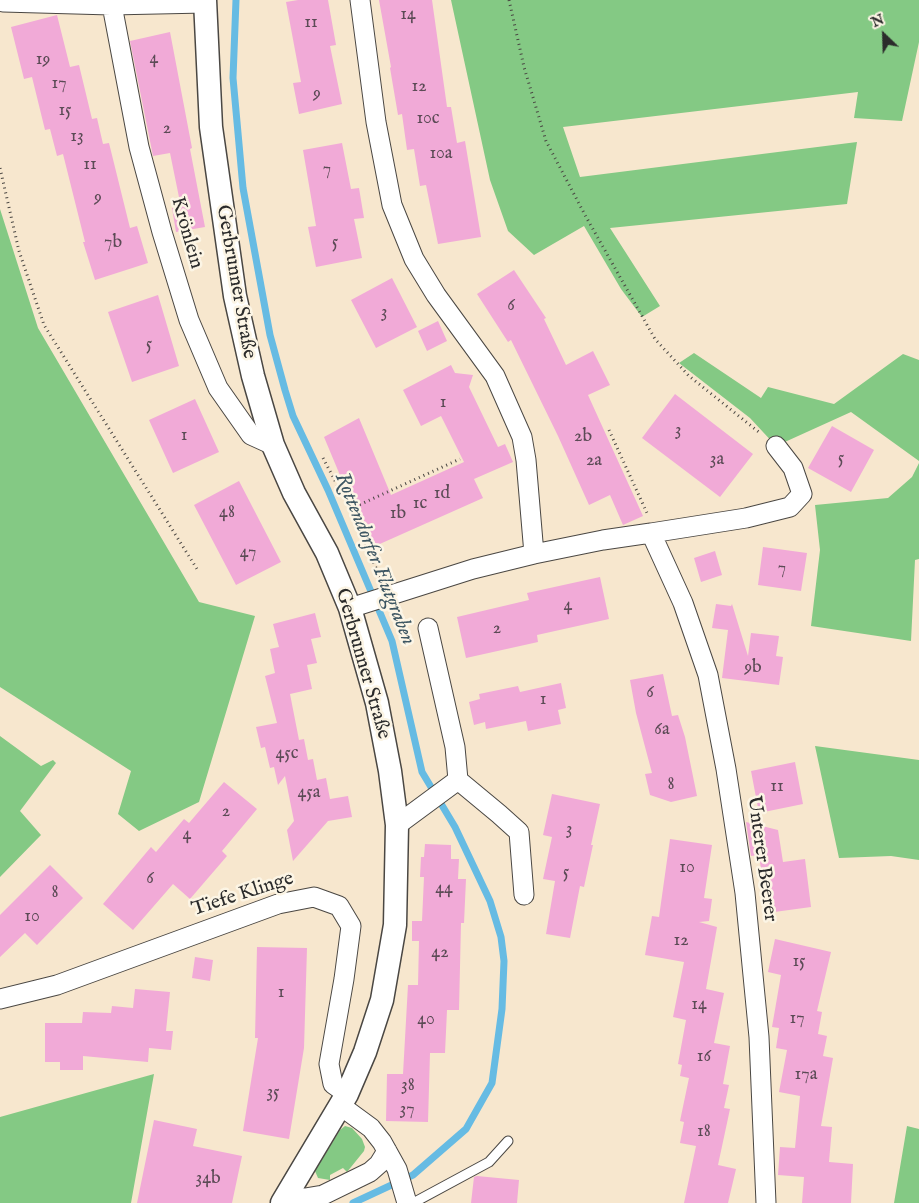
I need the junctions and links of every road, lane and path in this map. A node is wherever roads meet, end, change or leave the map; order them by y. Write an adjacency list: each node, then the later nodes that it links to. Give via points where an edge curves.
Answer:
1 (360, 0): 14 (street, via 376,122 392,205 414,259 495,376 522,438)
2 (509, 0): 9 (path, via 546,141 655,339 688,376)
3 (4, 2): 5 (street)
4 (205, 2): 5 (street); 8 (street, Gerbrunner Straße, via 211,127 221,208 235,296)
5 (111, 3): 8 (street, Krönlein, via 139,147 189,320 218,388 252,435)
6 (0, 168): 15 (path, via 19,251 44,325)
7 (608, 430): 13 (path)
8 (273, 445): 17 (street, Gerbrunner Straße, via 294,493 327,553)
9 (776, 446): 13 (street, via 793,468 802,494 790,507 746,518)
10 (324, 458): 12 (path)
11 (460, 458): 12 (path)
12 (350, 508): 16 (path)
13 (653, 532): 14 (street); 28 (street, Unterer Beerer, via 683,603 708,675 726,769 745,893 758,1027)
14 (534, 554): 16 (street)
15 (197, 569)
16 (385, 597): 17 (street)
17 (350, 608): 20 (street, Gerbrunner Straße, via 377,703)
18 (428, 628): 19 (street, via 455,747)
19 (453, 784): 20 (street); 21 (street, via 500,814 519,832)
20 (397, 825): 23 (street, Gerbrunner Straße, via 395,925 382,1000 365,1052)
21 (524, 895)
22 (0, 999): 23 (street, Tiefe Klinge, via 58,985 278,904 314,897 339,906 350,926 329,1064 333,1084)
23 (344, 1100): 25 (street, Tiefe Klinge, via 371,1128); 26 (street, Gerbrunner Straße)
24 (508, 1141): 27 (lane, via 489,1162)
25 (387, 1151): 26 (street, via 370,1172 323,1194); 27 (street, Tiefe Klinge)
26 (283, 1200)
27 (409, 1200)
28 (766, 1203)

